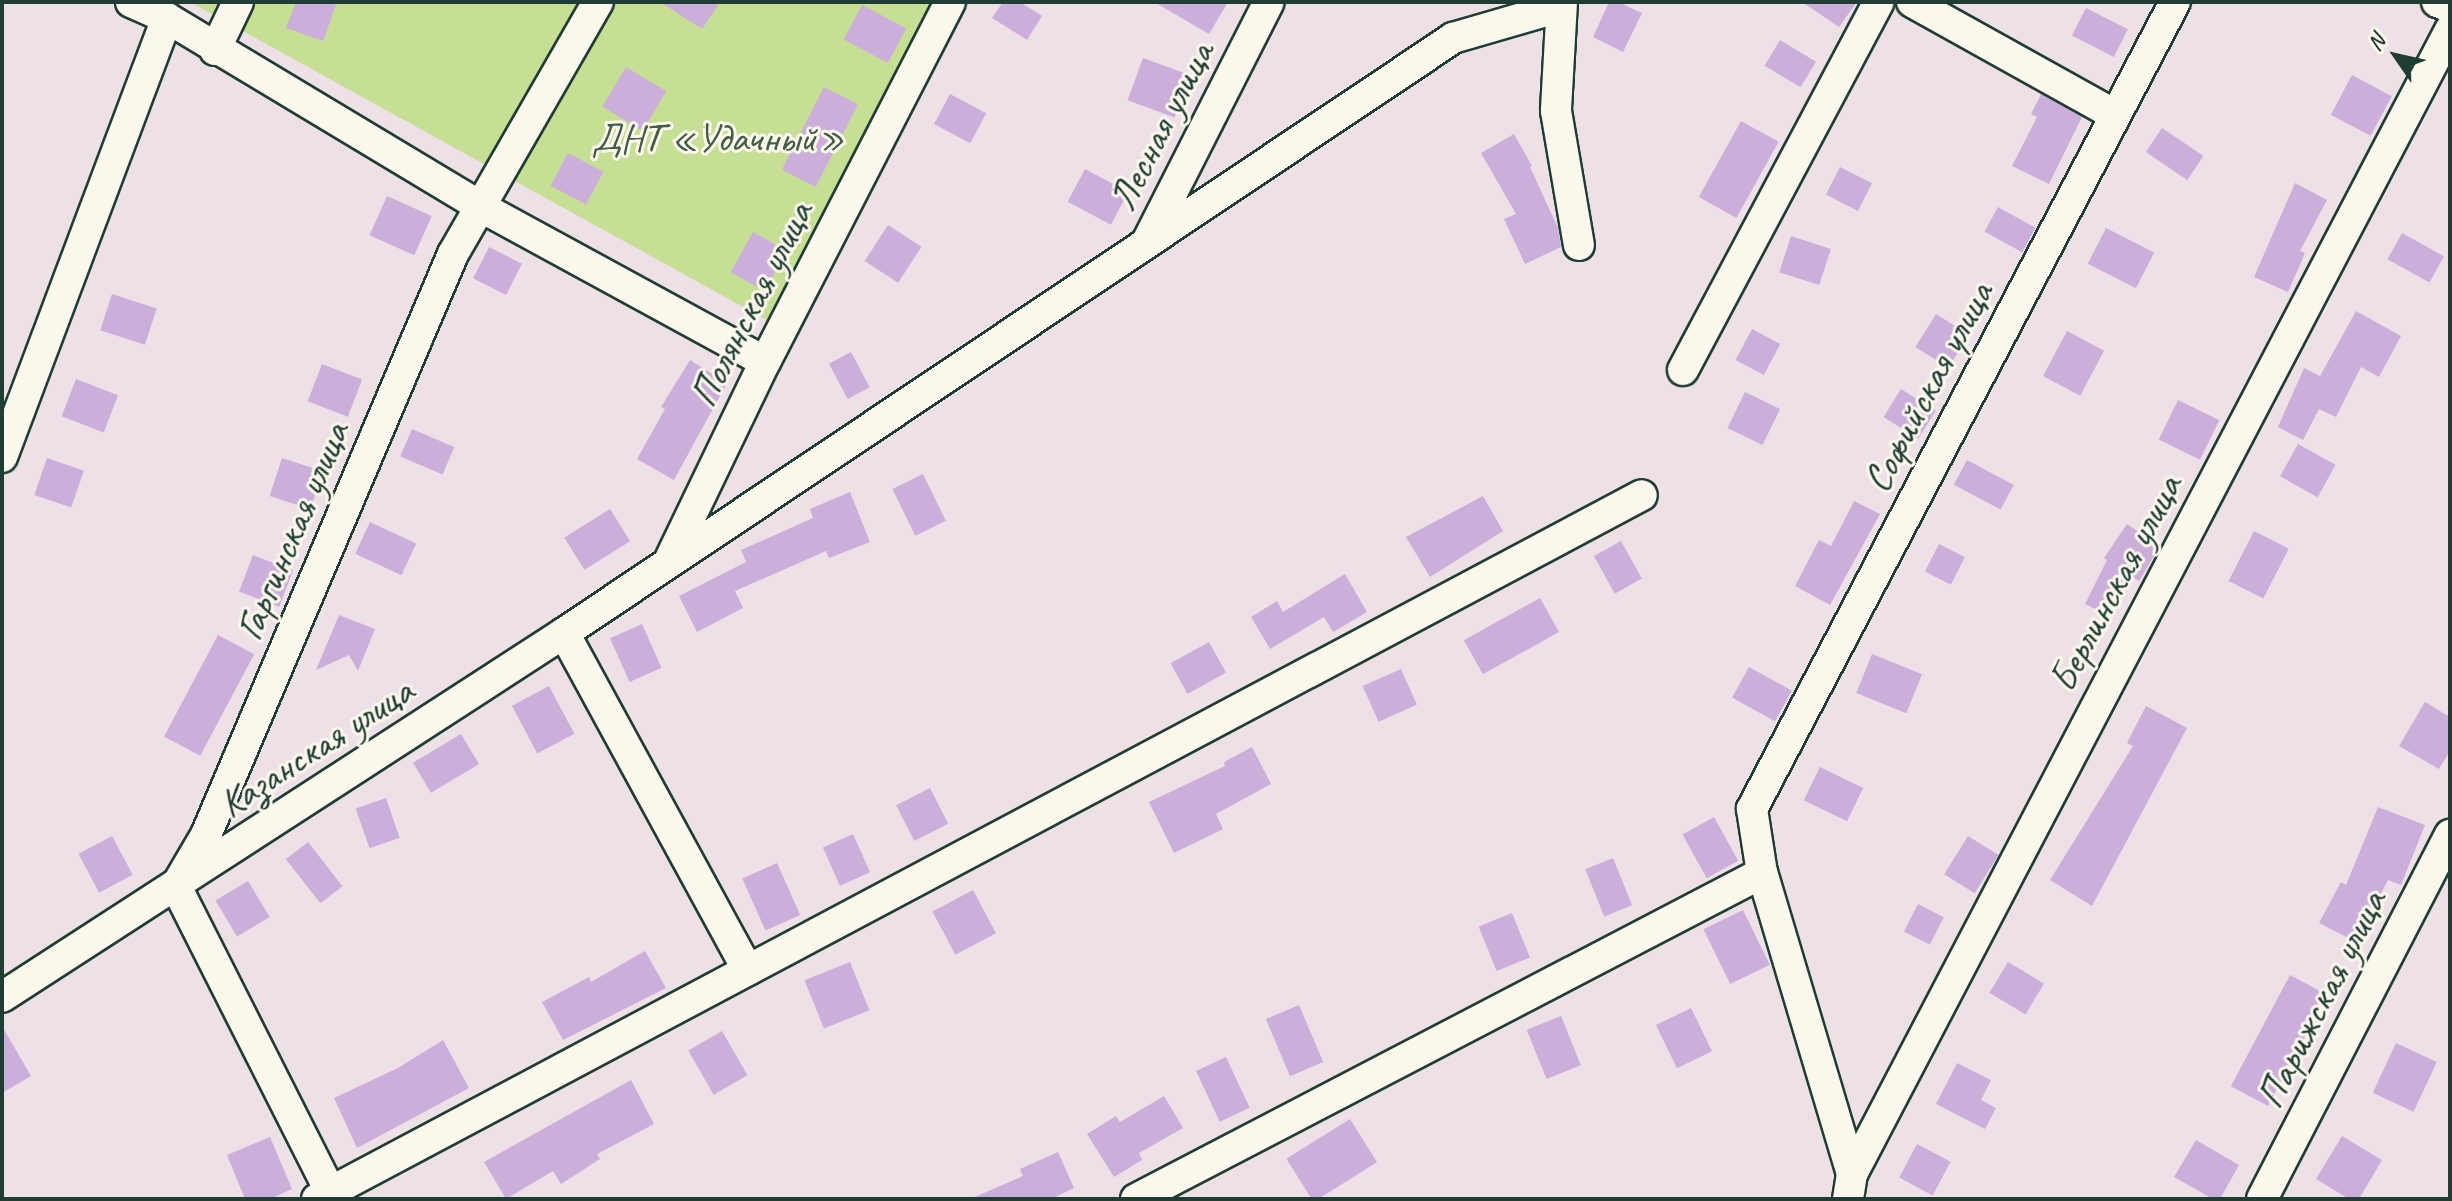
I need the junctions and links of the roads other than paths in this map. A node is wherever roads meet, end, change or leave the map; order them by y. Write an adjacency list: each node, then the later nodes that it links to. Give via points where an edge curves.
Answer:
1 (238, 2): 14 (street)
2 (598, 2): 16 (street, Гаргинская улица)
3 (950, 2): 19 (street, Полянская улица)
4 (1269, 2): 17 (street, Лесная улица)
5 (1879, 2): 20 (street)
6 (1912, 2): 15 (street)
7 (2175, 2): 15 (street, Софийская улица)
8 (2437, 2): 11 (street)
9 (134, 3): 12 (street)
10 (1561, 4): 17 (street, Казанская улица, via 1453,38); 18 (street, via 1556,111)
11 (2450, 7)
12 (167, 18): 14 (street); 21 (street)
13 (2450, 30): 30 (street, Берлинская улица)
14 (215, 50): 16 (street)
15 (2115, 115): 26 (street, Софийская улица, via 1752,809)
16 (483, 208): 19 (street); 27 (street, Гаргинская улица, via 453,254 206,835)
17 (1146, 244): 23 (street, Казанская улица)
18 (1579, 245)
19 (765, 362): 23 (street, Полянская улица)
20 (1683, 370)
21 (2, 457)
22 (1642, 495): 28 (street)
23 (671, 559): 24 (street, Казанская улица)
24 (564, 633): 27 (street, Казанская улица); 28 (street)
25 (2450, 835): 33 (street, Парижская улица)
26 (1762, 873): 30 (street); 32 (street)
27 (176, 886): 29 (street, Казанская улица); 31 (street)
28 (748, 970): 31 (street)
29 (2, 997)
30 (1850, 1186)
31 (327, 1197)
32 (1136, 1199)
33 (2262, 1199)

